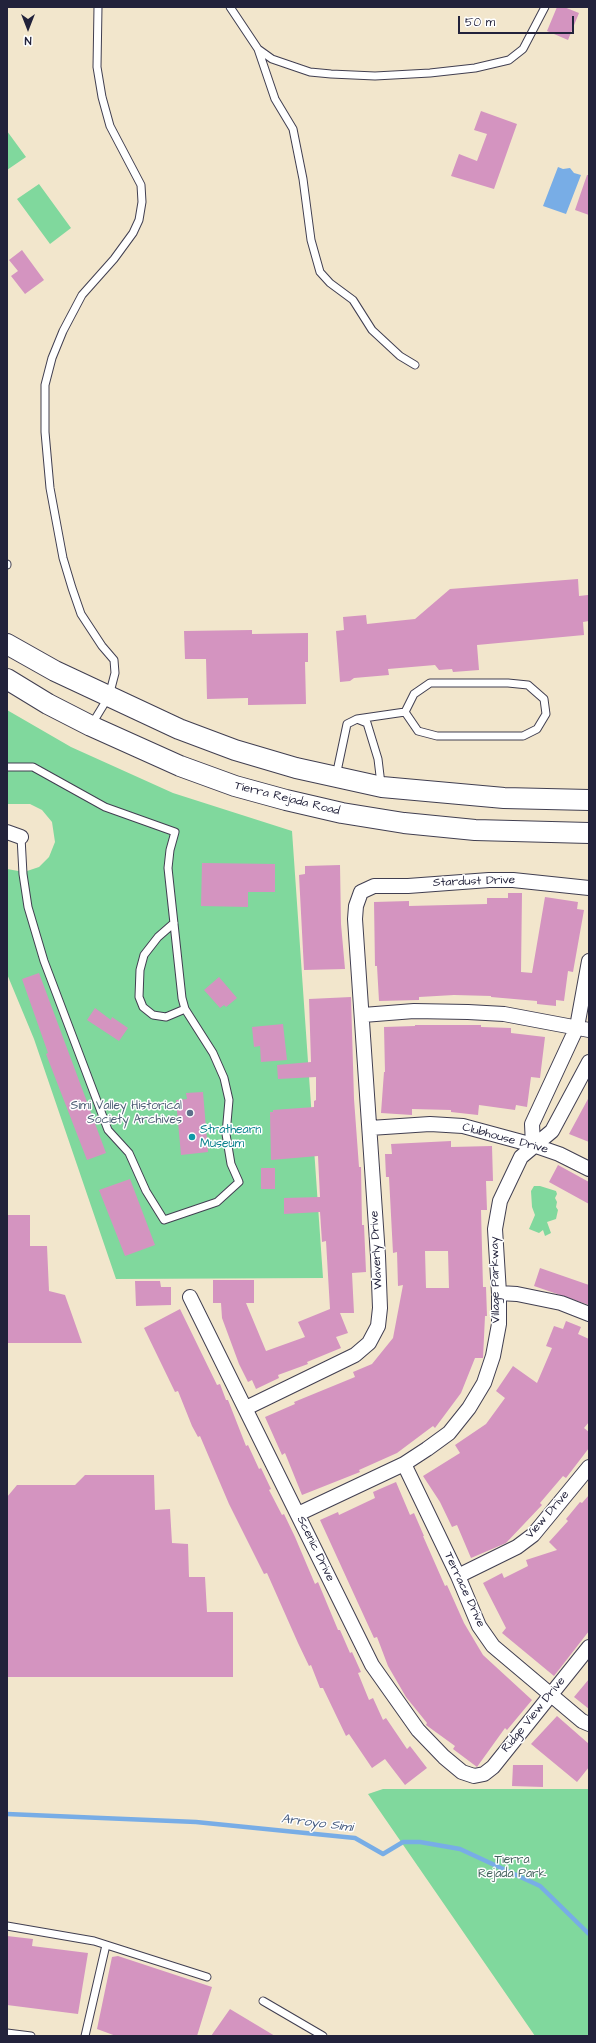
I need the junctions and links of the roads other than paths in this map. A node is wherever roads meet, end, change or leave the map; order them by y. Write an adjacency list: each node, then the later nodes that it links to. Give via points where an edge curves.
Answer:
1 (98, 7): 8 (lane, via 98,67 102,97 110,126 141,185 142,202 139,220 133,233 114,260 82,295 63,331 45,385 45,432 50,488 63,558 72,588 84,619 114,660 115,673)
2 (230, 7): 4 (lane)
3 (545, 7): 4 (lane, via 523,49 509,60 475,68 430,74 331,74 289,66 272,59)
4 (258, 49): 5 (lane, via 275,99 293,129 311,240 320,272 353,300 372,330 400,356)
5 (415, 365)
6 (7, 644): 8 (main road, via 55,671)
7 (7, 679): 11 (main road, Tierra Rejada Road)
8 (109, 696): 11 (lane); 13 (main road, via 235,750)
9 (405, 712): 9 (lane, via 418,731 438,736 523,736 537,729 546,714 544,699 528,684 508,683 430,684 414,694); 10 (lane)
10 (357, 719): 13 (lane, via 347,724); 14 (lane, via 367,723 378,759)
11 (91, 726): 17 (main road, Tierra Rejada Road, via 180,766 235,786 342,813 404,823 475,830)
12 (7, 767): 21 (lane, via 32,767 105,808 175,832 168,868)
13 (336, 777): 14 (main road)
14 (382, 787): 15 (main road, via 504,798)
15 (589, 800)
16 (7, 832): 18 (street)
17 (589, 833)
18 (21, 837): 23 (lane, via 28,907 47,968 108,1130 129,1153 146,1191 164,1220 217,1202 239,1182 231,1164 226,1134 229,1100 224,1078 213,1054)
19 (589, 888): 20 (street, Stardust Drive, via 489,880 374,886)
20 (361, 892): 24 (street, Waverly Drive, via 356,906 356,919)
21 (174, 923): 23 (lane, via 180,987); 23 (lane, via 158,937 144,955 140,970 139,997 143,1007 153,1015 166,1017)
22 (589, 961): 25 (street)
23 (186, 1010)
24 (362, 1015): 25 (street, via 414,1011 504,1014); 27 (street, Waverly Drive)
25 (583, 1029): 28 (street, via 532,1124)
26 (589, 1062): 28 (street, Village Parkway, via 552,1131)
27 (370, 1128): 28 (street, Clubhouse Drive, via 430,1124 463,1126); 33 (street, Waverly Drive, via 380,1308 378,1326 369,1343 355,1355)
28 (533, 1145): 29 (street, Clubhouse Drive); 30 (street, Village Parkway, via 514,1168 500,1201 495,1229)
29 (589, 1168)
30 (499, 1293): 32 (street, via 561,1302); 34 (street, Village Parkway, via 499,1324 493,1356 484,1382 469,1408 449,1433)
31 (190, 1297): 33 (street, Scenic Drive)
32 (589, 1314)
33 (246, 1408): 36 (street, Scenic Drive)
34 (404, 1464): 36 (street, Village Parkway); 37 (street, Terrace Drive)
35 (589, 1467): 37 (street, View Drive, via 533,1535 517,1547)
36 (298, 1514): 41 (street, Scenic Drive, via 376,1671 418,1730 458,1768)
37 (458, 1576): 39 (street, Terrace Drive, via 479,1626 493,1646)
38 (589, 1647): 39 (street, Ridge View Drive)
39 (550, 1693): 40 (street, Terrace Drive, via 582,1721); 41 (street, Ridge View Drive, via 493,1767 484,1774)
40 (589, 1724)
41 (474, 1776)
42 (7, 1926): 43 (lane)
43 (106, 1945): 44 (lane); 48 (lane)
44 (207, 1977)
45 (263, 2001): 49 (lane)
46 (7, 2033): 47 (lane)
47 (31, 2036)
48 (85, 2036)
49 (323, 2036)

